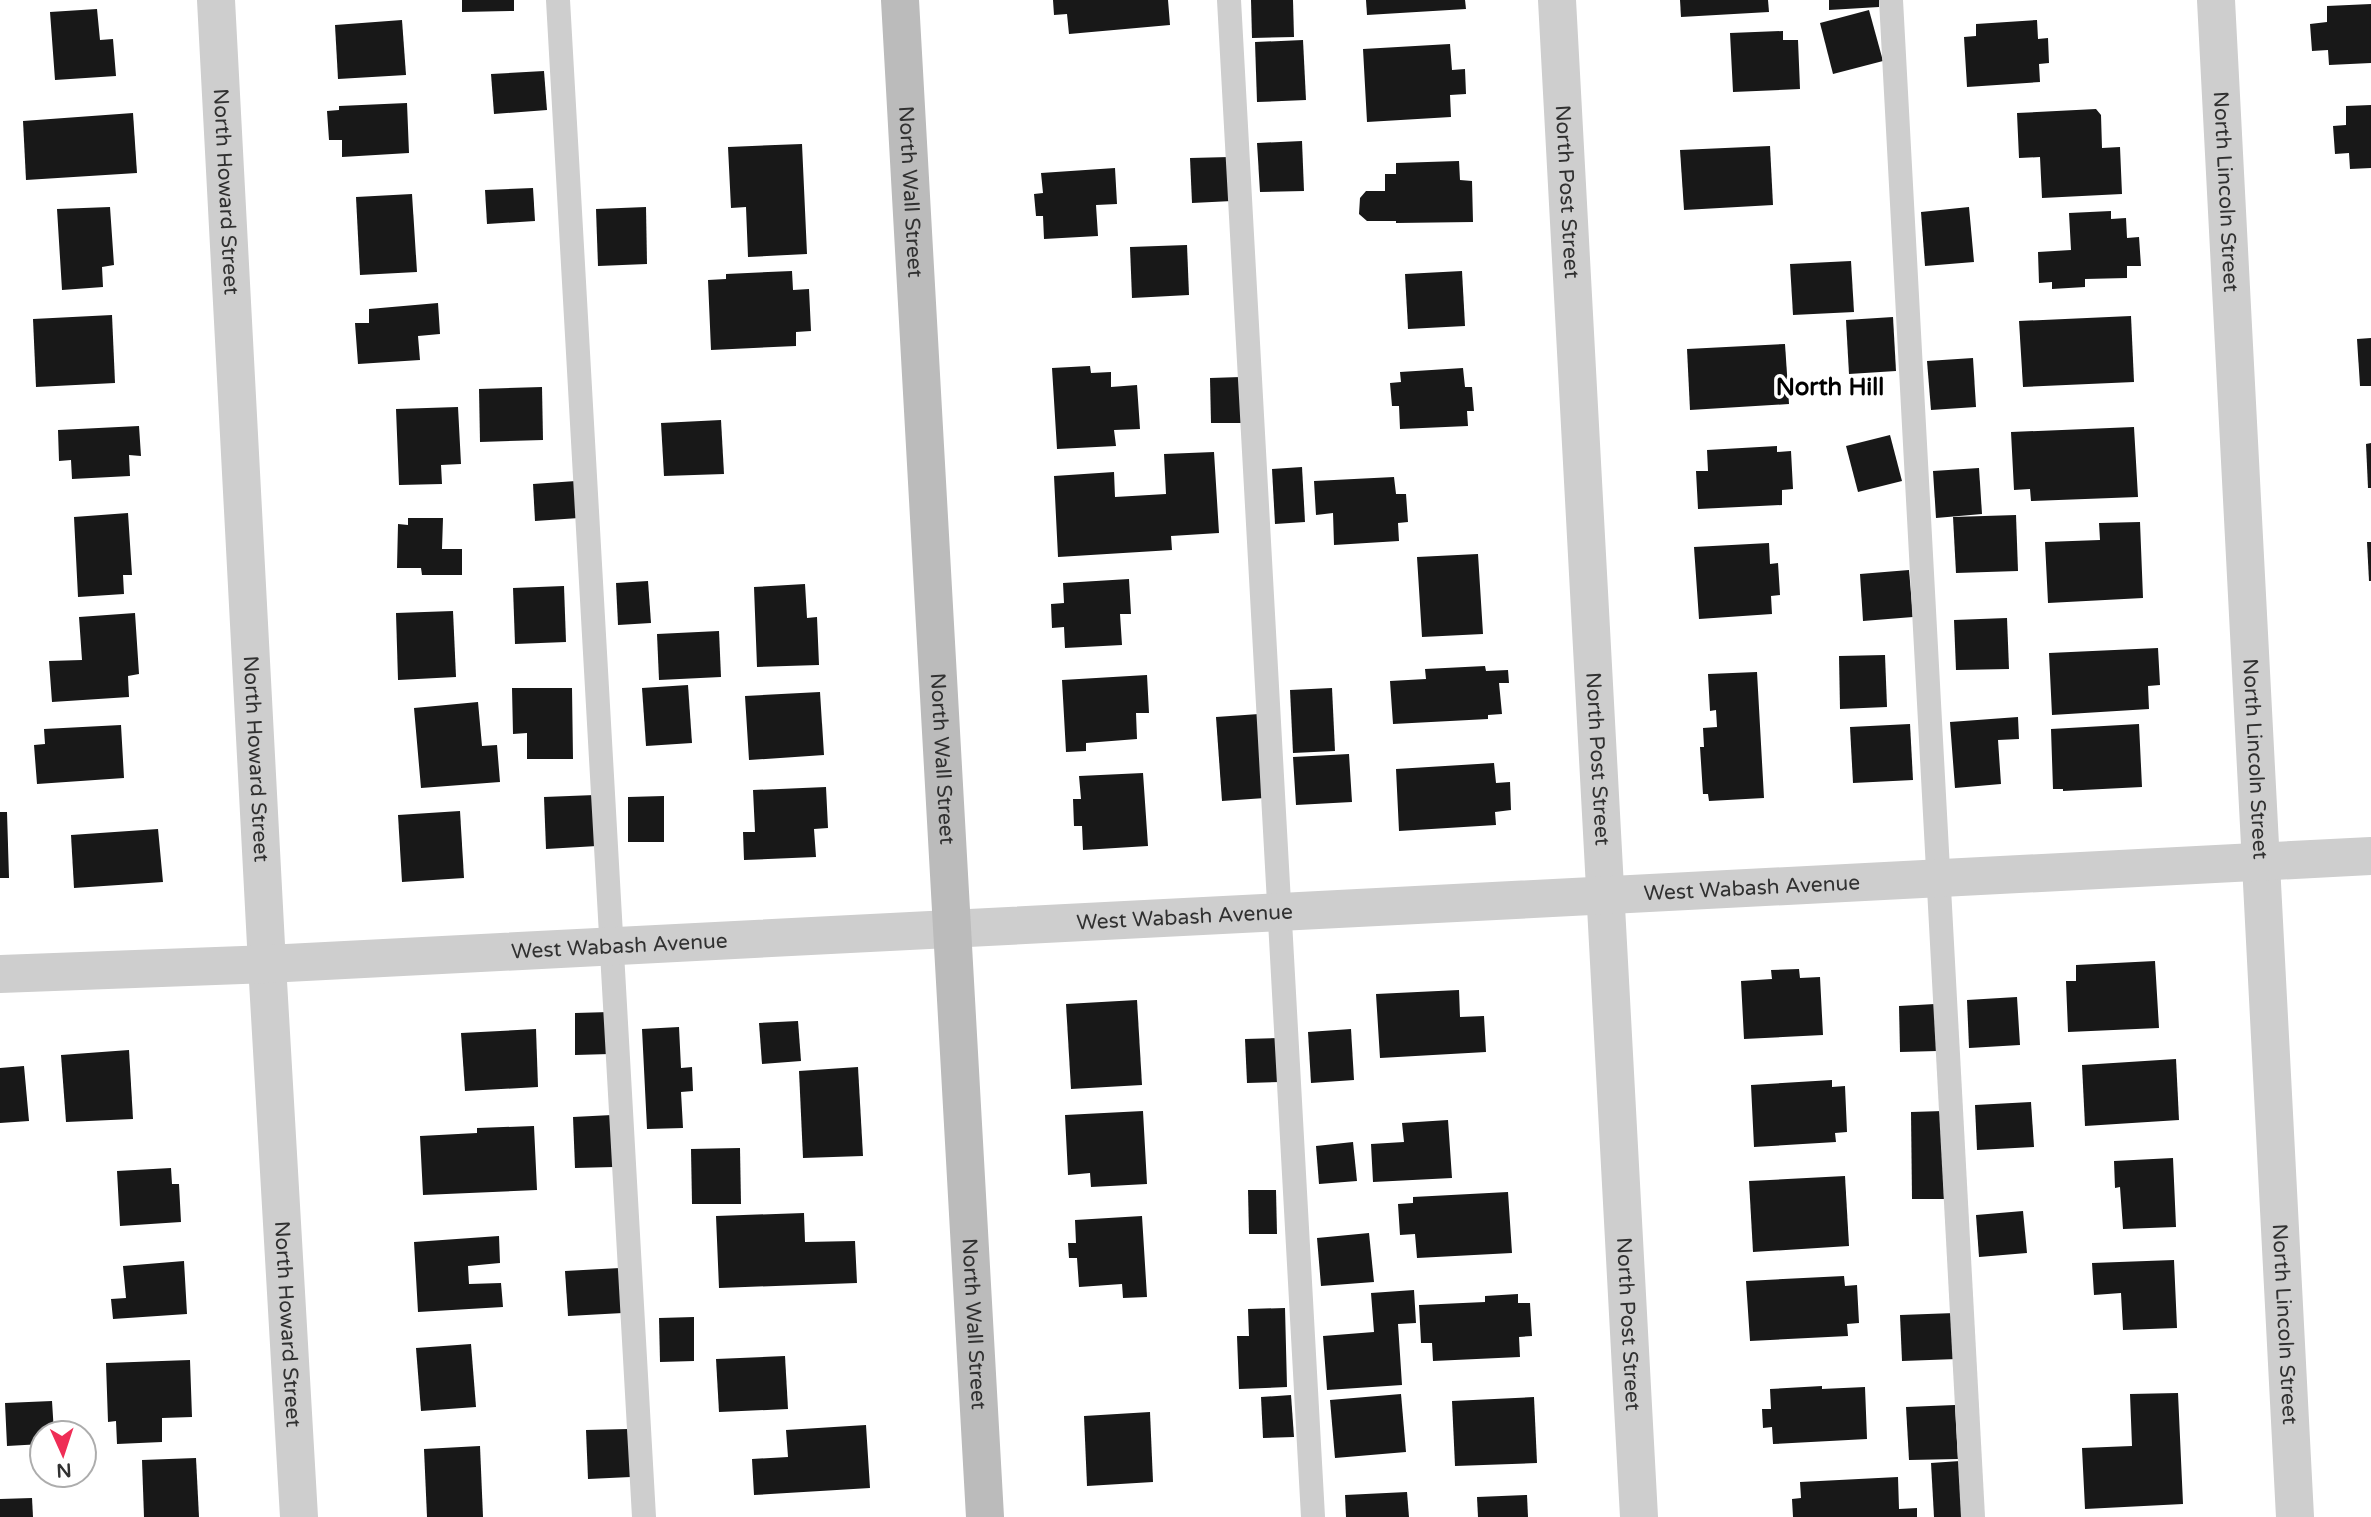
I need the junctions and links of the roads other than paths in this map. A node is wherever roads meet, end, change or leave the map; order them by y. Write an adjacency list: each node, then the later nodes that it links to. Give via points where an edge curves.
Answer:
1 (216, 0): 15 (street, North Howard Street)
2 (558, 0): 14 (lane)
3 (900, 0): 13 (street, North Wall Street)
4 (1229, 0): 12 (lane)
5 (1557, 0): 11 (street, North Post Street)
6 (1891, 0): 10 (lane)
7 (2216, 0): 9 (street, North Lincoln Street)
8 (2371, 856): 9 (street, West Wabash Avenue)
9 (2261, 861): 10 (street, West Wabash Avenue); 23 (street, North Lincoln Street)
10 (1939, 877): 11 (street, West Wabash Avenue); 22 (lane)
11 (1604, 894): 12 (street, West Wabash Avenue); 21 (street, North Post Street)
12 (1281, 911): 13 (street, West Wabash Avenue); 20 (lane)
13 (953, 928): 14 (street, West Wabash Avenue); 19 (street, North Wall Street)
14 (613, 946): 15 (street, West Wabash Avenue); 18 (lane)
15 (267, 964): 16 (street, West Wabash Avenue); 17 (street, North Howard Street)
16 (0, 974)
17 (299, 1517)
18 (644, 1517)
19 (985, 1517)
20 (1313, 1517)
21 (1639, 1517)
22 (1973, 1517)
23 (2295, 1517)

